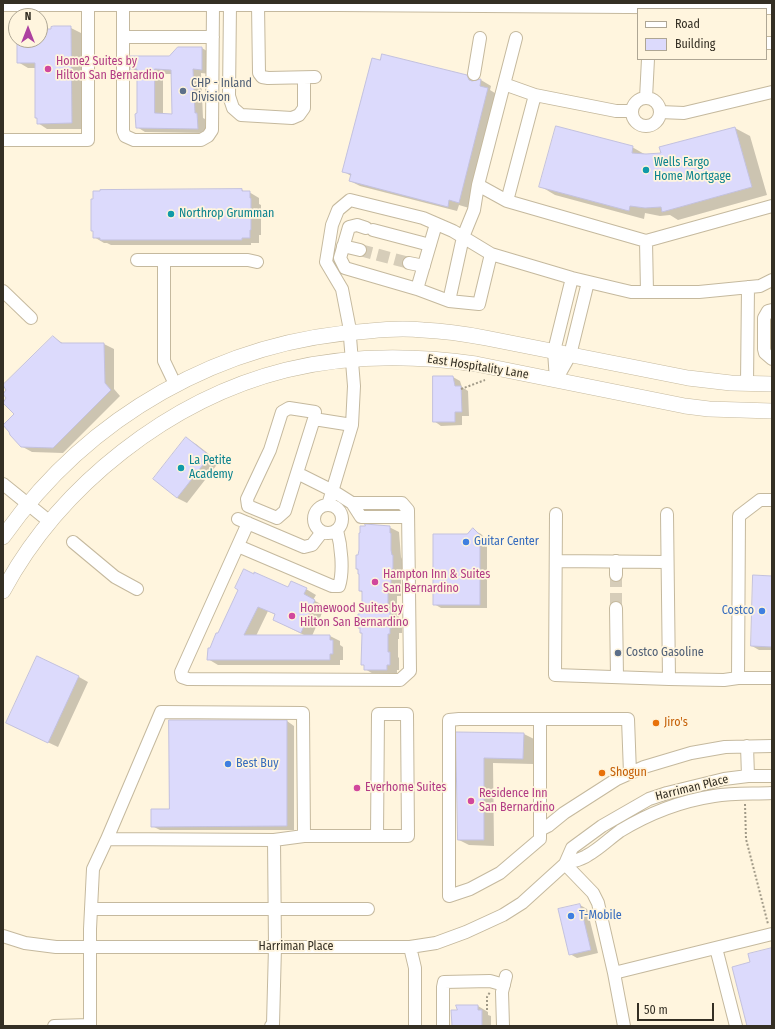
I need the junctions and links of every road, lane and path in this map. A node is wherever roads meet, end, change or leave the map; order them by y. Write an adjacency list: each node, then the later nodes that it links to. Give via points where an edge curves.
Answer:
1 (376, 4): 7 (street); 8 (street)
2 (3, 5): 3 (street)
3 (88, 5): 4 (street); 22 (street, via 88,140)
4 (123, 5): 5 (street); 10 (street)
5 (213, 5): 6 (street); 13 (street)
6 (230, 5): 7 (street); 7 (street, via 229,96 233,108 241,115 292,118 299,115 304,108 309,78 268,78 262,77 259,73)
7 (258, 5)
8 (649, 6): 9 (street)
9 (772, 8)
10 (123, 36): 13 (street); 13 (street, via 123,131 125,136 134,140 201,140 208,136 212,130)
11 (480, 38): 15 (street)
12 (516, 38): 16 (street)
13 (213, 39)
14 (648, 60): 19 (street)
15 (474, 74)
16 (504, 84): 18 (street); 23 (street)
17 (772, 92): 21 (street, via 684,113)
18 (535, 95): 20 (street, via 616,112); 24 (street)
19 (646, 98): 20 (street, via 636,101); 21 (street, via 656,102)
20 (632, 111): 21 (street, via 636,122 646,126 656,122)
21 (660, 112)
22 (3, 140)
23 (478, 185): 24 (street); 27 (street, via 474,210)
24 (507, 201): 28 (street)
25 (772, 206): 28 (street)
26 (436, 224): 27 (street); 29 (street); 48 (street, via 423,218 350,200 338,210 332,225 326,262 342,289)
27 (463, 237): 32 (street); 45 (street)
28 (646, 241): 44 (street)
29 (430, 245): 30 (street, via 357,225 349,227); 37 (street)
30 (344, 246): 31 (street); 42 (street, via 340,258 345,268)
31 (360, 250)
32 (491, 254): 38 (street); 45 (street, via 479,304)
33 (137, 260): 34 (street)
34 (164, 260): 35 (street); 55 (street, via 164,361)
35 (257, 262)
36 (409, 263): 37 (street)
37 (424, 266): 42 (street)
38 (572, 278): 40 (street); 49 (street)
39 (772, 280): 41 (street, via 760,286)
40 (588, 282): 44 (street, via 631,292); 50 (street)
41 (748, 287): 44 (street, via 699,292); 56 (street)
42 (418, 290): 45 (street)
43 (3, 291): 47 (street)
44 (646, 292)
45 (449, 301)
46 (772, 310): 51 (street, via 764,318 764,349)
47 (31, 318)
48 (350, 332): 49 (main road, via 442,331); 52 (street); 55 (main road, via 281,344 241,356)
49 (554, 351): 50 (main road); 54 (street)
50 (570, 355): 54 (street); 56 (main road, via 688,378)
51 (772, 359)
52 (351, 360): 54 (main road, East Hospitality Lane, via 418,358 455,361); 61 (street, via 354,386); 70 (main road, East Hospitality Lane, via 287,370 251,380 191,407 110,462 79,490)
53 (485, 380): 58 (path)
54 (556, 380): 59 (main road, East Hospitality Lane, via 685,406)
55 (175, 384): 66 (main road, via 129,412 79,451)
56 (748, 384): 57 (main road)
57 (772, 384)
58 (461, 389)
59 (772, 411)
60 (314, 419): 61 (street); 62 (street); 62 (street, via 315,412 289,408 282,412 270,450 247,499 248,506 277,518 285,511)
61 (352, 425): 64 (street)
62 (297, 473): 64 (street)
63 (3, 484): 66 (street)
64 (333, 491): 67 (street); 75 (street, via 352,503 402,503 408,510 410,671 400,680 182,677)
65 (772, 500): 84 (street, via 760,500 739,516)
66 (27, 504): 70 (street); 73 (main road)
67 (328, 506): 71 (street, via 341,514 342,520); 72 (street, via 318,509 315,514 315,524)
68 (556, 514): 76 (street)
69 (666, 514): 78 (street)
70 (50, 522): 81 (main road, East Hospitality Lane)
71 (337, 530): 72 (street); 75 (street, via 342,579 339,586 332,586)
72 (322, 532): 75 (street, via 312,546 304,546 243,521)
73 (3, 537)
74 (73, 542): 80 (street, via 115,577)
75 (238, 546)
76 (556, 561): 77 (street); 83 (street, via 555,675)
77 (616, 562): 78 (street); 79 (street)
78 (666, 562): 86 (street)
79 (616, 575)
80 (137, 589)
81 (3, 590)
82 (616, 608): 83 (street)
83 (617, 677): 86 (street)
84 (738, 678): 85 (street); 86 (street)
85 (772, 678)
86 (669, 679)
87 (540, 720): 90 (street, via 628,719); 95 (street); 95 (street, via 449,720 448,896 470,889 500,872 540,839)
88 (747, 746): 89 (street); 90 (street, via 725,747 691,754); 91 (street)
89 (772, 746)
90 (630, 773): 95 (street)
91 (748, 776): 92 (street, Harriman Place); 100 (street, Harriman Place, via 700,784 648,799 602,826 572,848)
92 (772, 776)
93 (772, 793): 100 (street, Harriman Place, via 714,796 673,806 648,816 620,832 587,856)
94 (745, 804): 104 (path, via 746,839)
95 (540, 830)
96 (304, 836): 97 (street); 98 (street, via 303,713 161,712); 99 (street)
97 (377, 836): 97 (street, via 408,836 407,714 378,714)
98 (107, 840): 99 (street); 101 (street, via 93,869)
99 (274, 840): 102 (street)
100 (565, 864): 107 (street, Harriman Place, via 522,903 503,915 466,932); 110 (street, via 593,893 598,903)
101 (91, 909): 102 (street); 106 (street)
102 (274, 909): 103 (street); 108 (street)
103 (368, 909)
104 (771, 934): 109 (street)
105 (3, 936): 106 (street, Harriman Place, via 56,947)
106 (90, 946): 108 (street, Harriman Place); 112 (street)
107 (410, 947): 108 (street, Harriman Place); 114 (street, via 415,968)
108 (275, 948): 113 (street)
109 (716, 948): 110 (street); 118 (street)
110 (614, 973): 117 (street)
111 (54, 1026): 112 (street)
112 (90, 1026)
113 (271, 1026)
114 (415, 1026)
115 (443, 1026): 116 (street, via 444,982 505,981 502,992)
116 (503, 1026)
117 (624, 1026)
118 (736, 1026)

